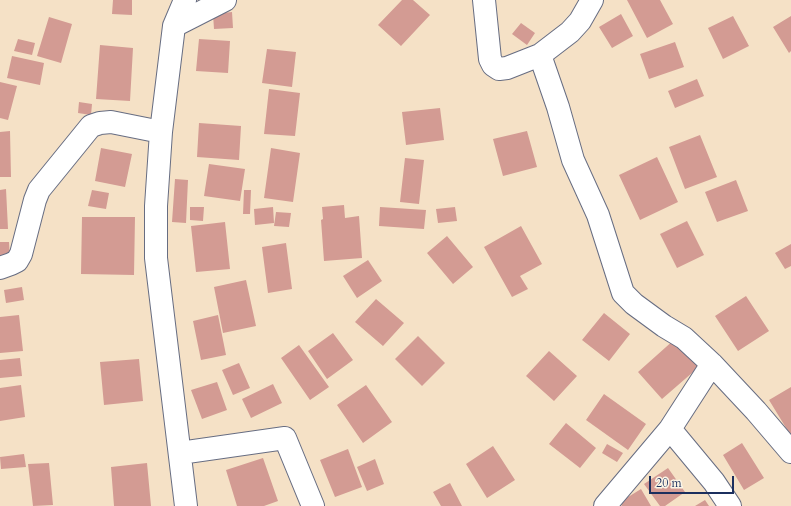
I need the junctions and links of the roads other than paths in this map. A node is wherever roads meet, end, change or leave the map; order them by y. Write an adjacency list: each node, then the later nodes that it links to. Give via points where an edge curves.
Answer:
1 (185, 0): 5 (street)
2 (225, 0): 5 (street)
3 (484, 0): 6 (street, via 490,59 493,66 499,69 507,68)
4 (592, 0): 6 (street, via 580,22)
5 (174, 26): 7 (street)
6 (540, 56): 9 (street, via 573,160 598,215 623,293 634,304 684,338)
7 (161, 132): 8 (street, via 112,122 91,126 39,190 21,254 17,260); 12 (street, via 156,206 156,258)
8 (0, 268)
9 (712, 364): 10 (street); 11 (street)
10 (670, 429): 15 (street); 16 (street, via 714,482)
11 (790, 448)
12 (180, 453): 13 (street); 14 (street, via 285,438)
13 (186, 506)
14 (313, 506)
15 (605, 506)
16 (730, 506)

